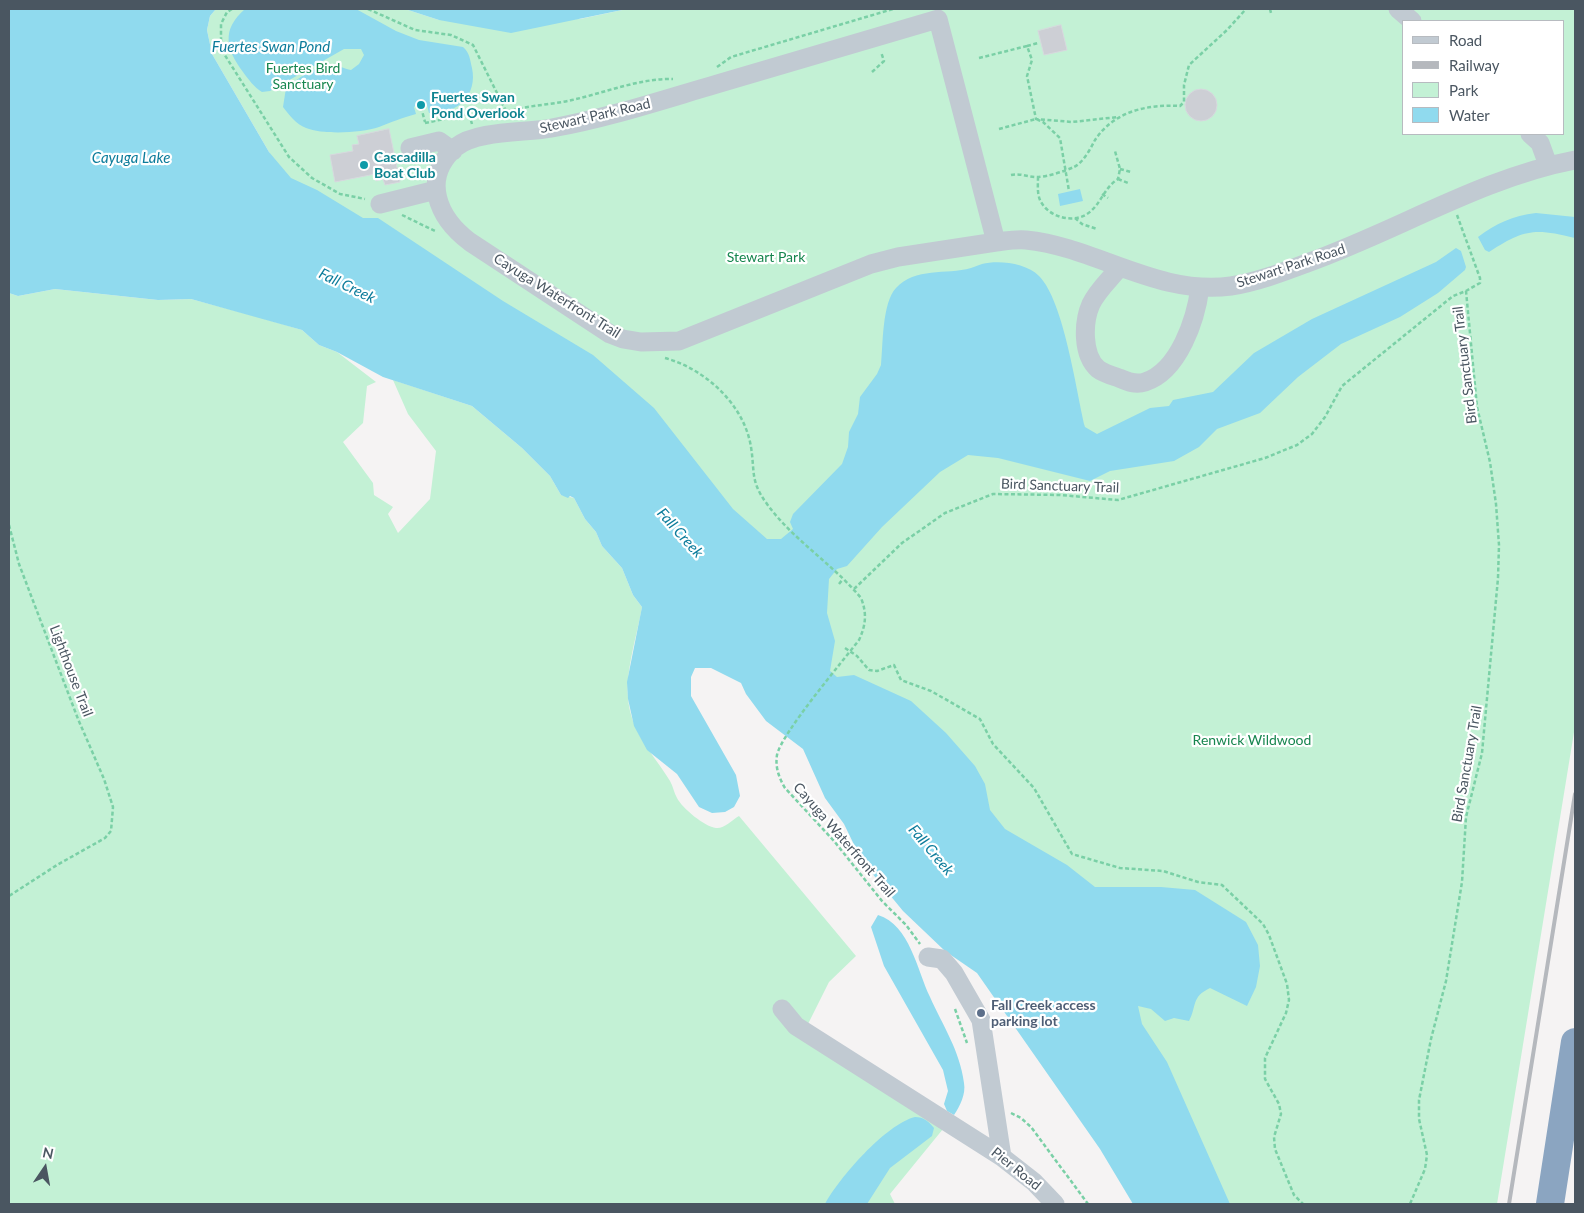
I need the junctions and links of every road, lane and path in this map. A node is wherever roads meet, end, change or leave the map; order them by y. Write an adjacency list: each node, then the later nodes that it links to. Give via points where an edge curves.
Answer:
1 (232, 9): 34 (path, via 221,24 221,49 289,157)
2 (368, 9): 15 (path, via 415,30 451,35 474,45)
3 (893, 9): 11 (path, via 731,57)
4 (1246, 9): 16 (path, via 1189,65 1184,102 1180,106 1156,105)
5 (1398, 9): 6 (street)
6 (1411, 20)
7 (1038, 43): 8 (path)
8 (1027, 46): 10 (path); 18 (path, via 1032,60 1027,76)
9 (880, 48): 12 (path, via 884,61)
10 (979, 58)
11 (715, 68)
12 (872, 72)
13 (682, 80): 15 (path, via 651,81 570,101)
14 (421, 107): 19 (path)
15 (506, 110): 17 (path)
16 (1120, 116): 18 (path, via 1072,122); 29 (path, via 1099,134 1082,161)
17 (489, 119)
18 (1036, 119): 21 (path); 29 (path, via 1060,138)
19 (425, 123): 20 (path, via 469,114); 23 (path)
20 (473, 128)
21 (998, 130)
22 (1531, 135): 28 (street, via 1540,144)
23 (429, 143): 24 (street); 25 (street, via 440,141)
24 (410, 148)
25 (453, 151): 37 (street, Stewart Park Road, via 439,170); 45 (street, Stewart Park Road, via 471,139 552,128 647,105 938,19)
26 (1115, 151): 30 (path)
27 (1575, 160): 28 (street, Stewart Park Road)
28 (1548, 165): 41 (street, Stewart Park Road, via 1488,184)
29 (1065, 169): 33 (path); 38 (path)
30 (1120, 170): 31 (path); 35 (path)
31 (1131, 172)
32 (1010, 175): 33 (path)
33 (1038, 177): 43 (path, via 1040,200 1047,209 1063,218)
34 (312, 178)
35 (1118, 179): 36 (path); 39 (path)
36 (1128, 183)
37 (436, 190): 42 (street); 45 (street, Stewart Park Road, via 441,210 458,232 610,334 641,342 679,341 871,264)
38 (1069, 191)
39 (1102, 194): 40 (path); 43 (path, via 1092,210)
40 (1108, 198)
41 (1451, 202): 47 (street, Stewart Park Road, via 1353,246 1282,272 1232,286); 48 (path, Bird Sanctuary Trail, via 1480,278 1480,283)
42 (380, 204)
43 (1075, 218): 44 (path)
44 (1097, 229)
45 (996, 242): 46 (street, Stewart Park Road, via 1024,240 1053,245)
46 (1119, 268): 47 (street, Stewart Park Road); 47 (street, via 1091,304 1085,331 1086,346 1098,369 1131,383 1143,383 1156,377 1179,350 1194,318)
47 (1200, 287)
48 (1466, 291): 53 (path, Bird Sanctuary Trail, via 1453,296 1342,386 1312,434 1297,445 1265,458 1118,500 993,494 944,513 902,543); 67 (path, Bird Sanctuary Trail, via 1477,407 1496,504 1498,578 1482,754 1466,817 1462,882 1446,981 1430,1039 1419,1100 1419,1119 1427,1155)
49 (656, 356): 51 (path, Cayuga Waterfront Trail, via 679,362 703,375 737,411 751,447 752,476 766,502 780,521)
50 (9, 525): 56 (path, Lighthouse Trail, via 19,564 113,806 111,831 105,838)
51 (843, 579): 52 (path); 53 (path, Cayuga Waterfront Trail)
52 (839, 584)
53 (854, 590): 55 (path, Cayuga Waterfront Trail, via 866,609 866,620 860,640)
54 (845, 648): 55 (path)
55 (850, 652): 57 (path, Cayuga Waterfront Trail, via 782,743 776,766 782,783 906,925); 66 (path, via 869,670 877,671 894,665 901,680 920,686 980,719 993,744 1034,788 1072,854 1120,868 1162,871 1198,882 1222,885 1263,924 1287,984 1289,1000 1265,1058 1265,1079 1281,1114 1274,1137 1275,1150 1294,1195)
56 (9, 896)
57 (928, 957): 63 (street, via 942,959 954,973 981,1020)
58 (952, 1002): 61 (path)
59 (782, 1009): 63 (street, Pier Road, via 796,1026)
60 (1575, 1042): 68 (highway)
61 (969, 1048)
62 (1004, 1110): 65 (path, via 1031,1127)
63 (1002, 1157): 64 (street, Pier Road)
64 (1056, 1204)
65 (1088, 1204)
66 (1303, 1204)
67 (1410, 1204)
68 (1550, 1204)

